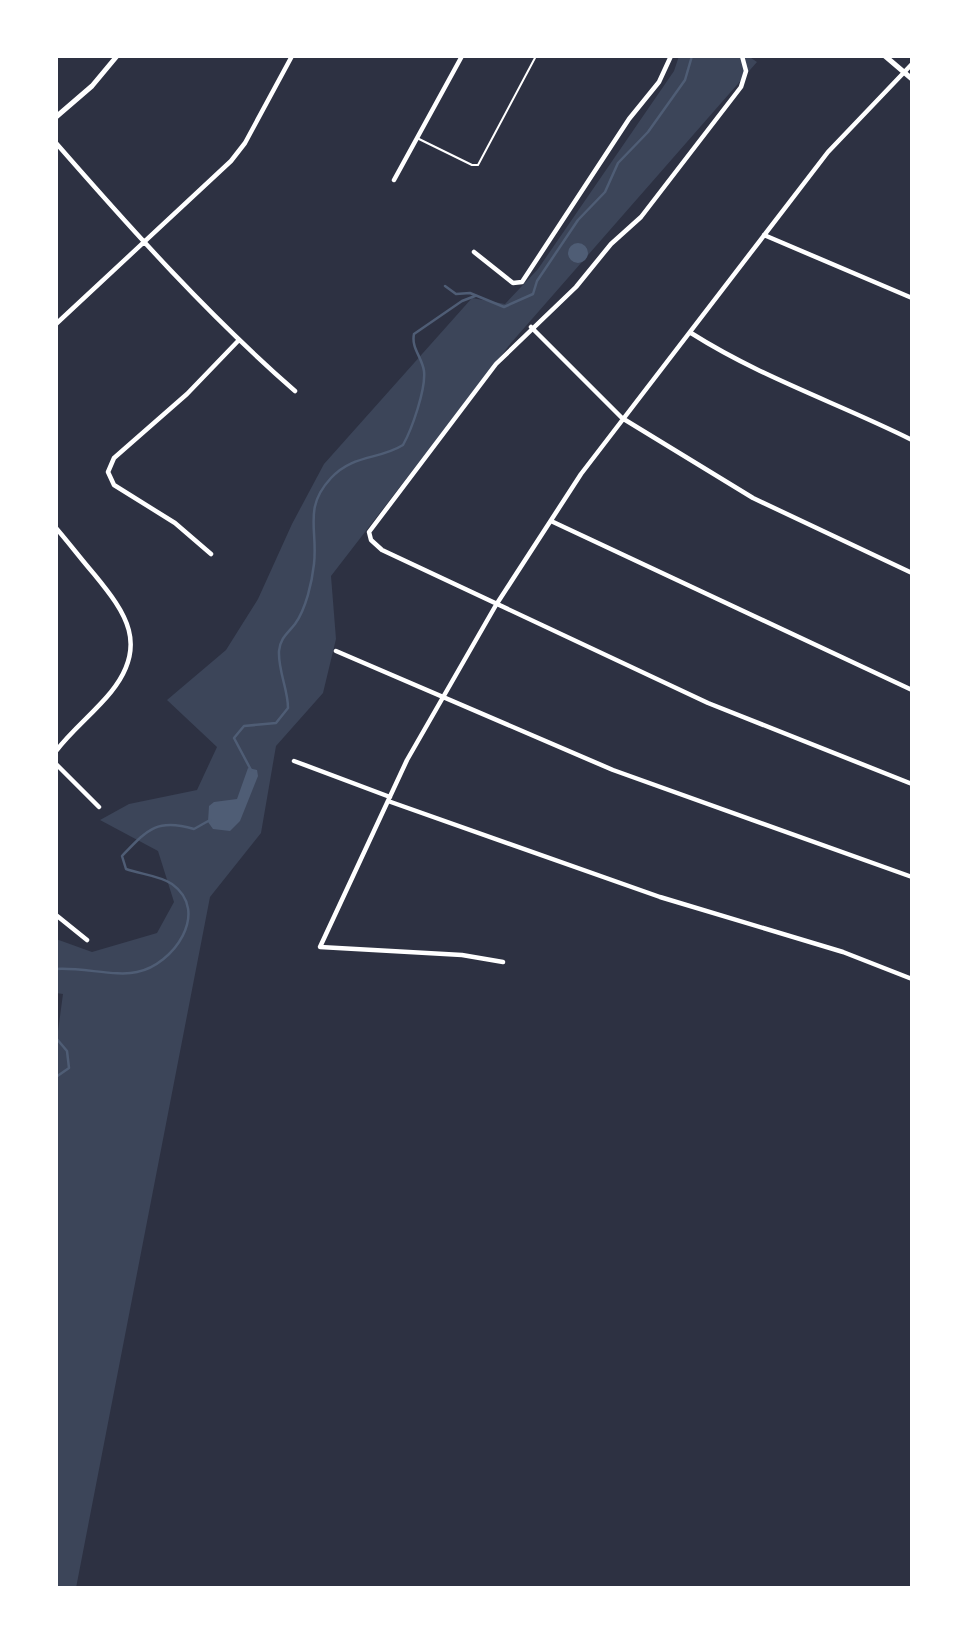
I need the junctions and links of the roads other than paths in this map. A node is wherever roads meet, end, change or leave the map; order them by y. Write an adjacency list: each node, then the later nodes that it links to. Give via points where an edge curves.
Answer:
1 (117, 56): 11 (street, via 92,86)
2 (292, 56): 16 (street, via 231,161)
3 (462, 56): 12 (street)
4 (536, 56): 12 (lane, via 478,164)
5 (671, 56): 17 (street, via 659,82 629,119 522,282 513,283)
6 (742, 56): 20 (street, via 746,71 741,87 665,187 576,287)
7 (885, 56): 9 (street)
8 (912, 64): 9 (street)
9 (904, 71): 10 (street); 15 (street, via 828,152)
10 (912, 79)
11 (56, 117)
12 (417, 138): 14 (street)
13 (56, 143): 16 (street)
14 (394, 180)
15 (764, 235): 18 (street); 21 (street)
16 (144, 243): 19 (street); 22 (street)
17 (474, 252)
18 (912, 298)
19 (56, 324)
20 (531, 327): 24 (street); 30 (street, via 479,386 369,532 382,550)
21 (691, 333): 24 (street); 25 (street, via 777,382)
22 (238, 341): 23 (street); 28 (street, via 187,394 114,458 108,471 114,485 175,523)
23 (295, 391)
24 (622, 418): 26 (street); 29 (street, via 753,498)
25 (912, 440)
26 (551, 521): 30 (street); 32 (street)
27 (56, 528): 34 (street, via 121,606 131,637 128,660 111,692)
28 (211, 554)
29 (912, 573)
30 (496, 606): 33 (street); 37 (street, via 708,703)
31 (336, 651): 33 (street)
32 (912, 690)
33 (442, 699): 38 (street); 40 (street, via 613,770)
34 (56, 751)
35 (294, 761): 38 (street)
36 (56, 764): 39 (street)
37 (912, 784)
38 (389, 799): 43 (street, via 320,947 462,955); 44 (street, via 638,889)
39 (99, 807)
40 (912, 877)
41 (56, 915): 42 (street)
42 (87, 940)
43 (503, 962)
44 (912, 978)

